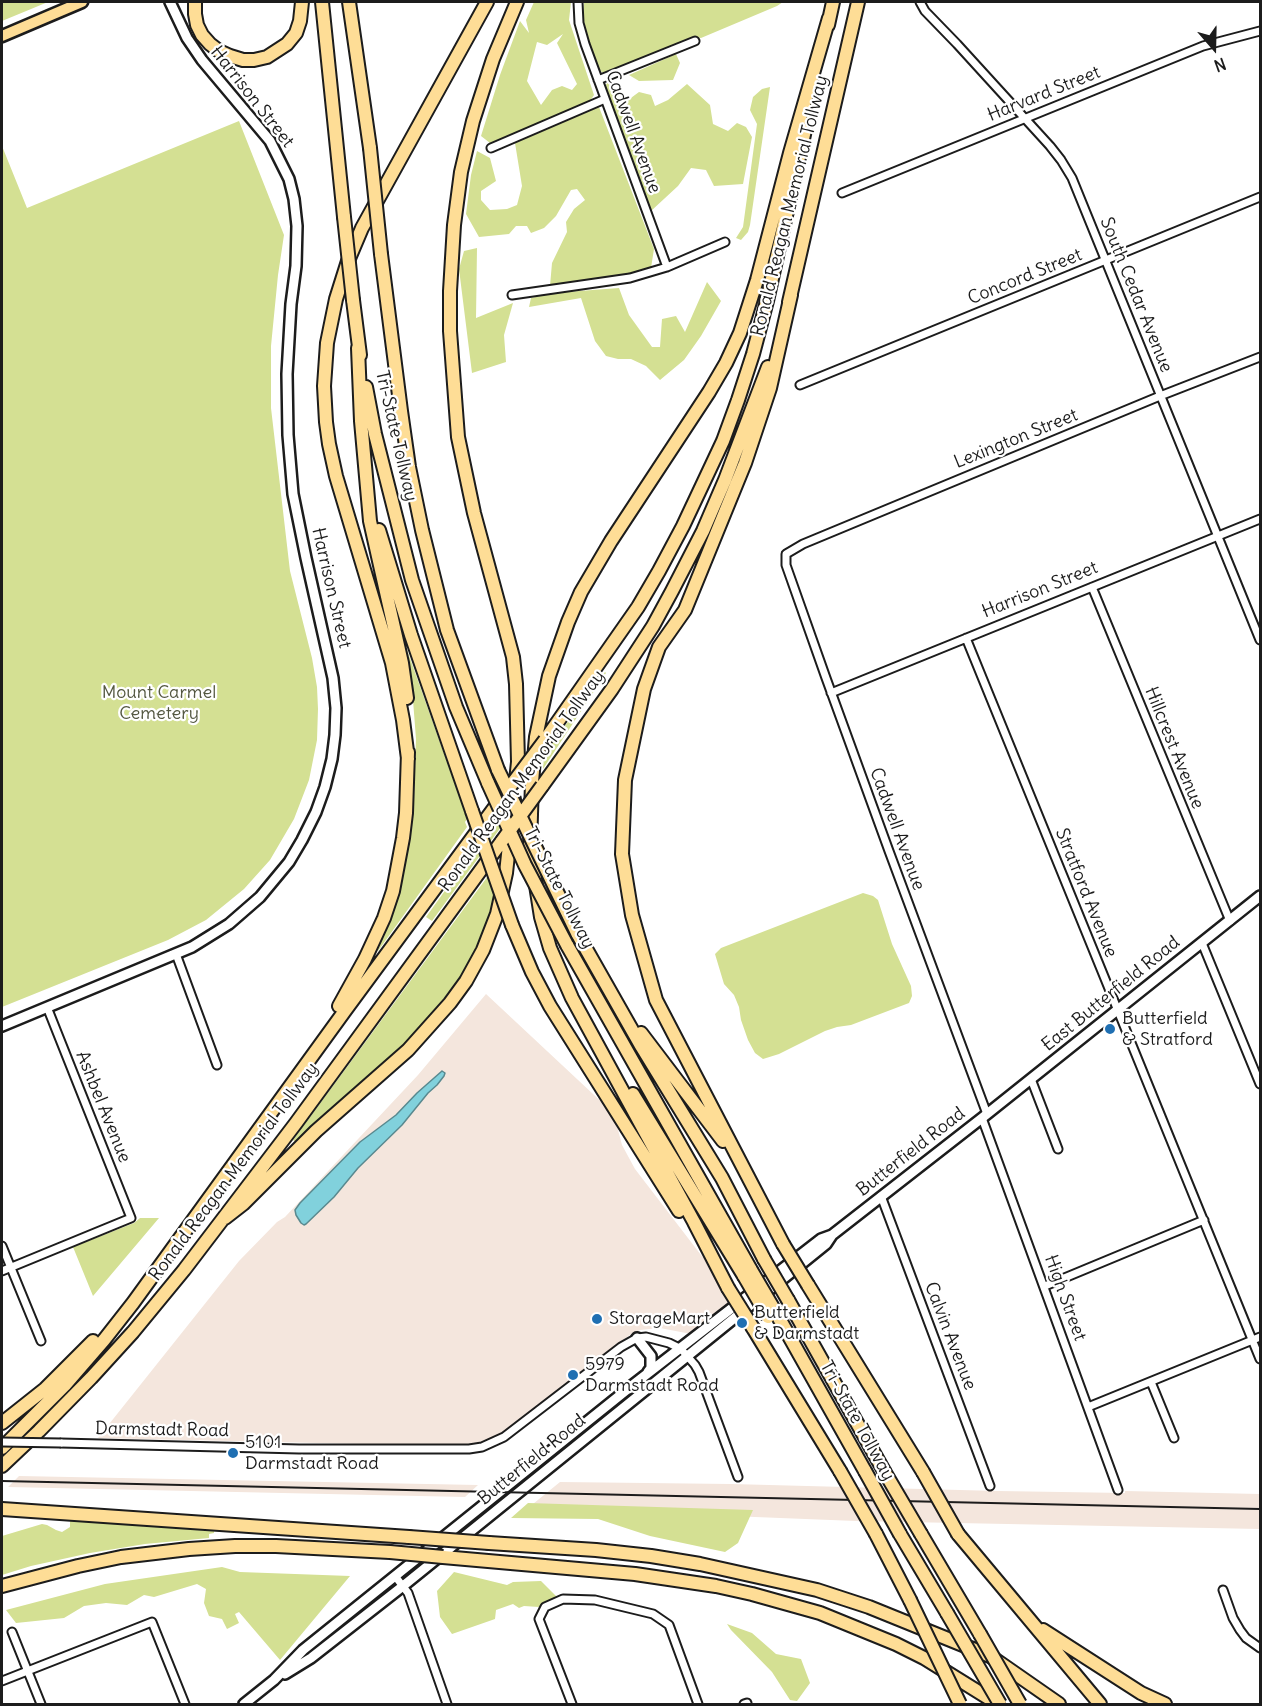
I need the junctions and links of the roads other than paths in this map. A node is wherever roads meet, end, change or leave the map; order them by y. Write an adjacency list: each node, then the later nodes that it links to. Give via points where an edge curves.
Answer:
1 (82, 2): 15 (main road)
2 (170, 2): 44 (main road, Harrison Street, via 187,38 270,141 290,178 297,226 287,374 293,494 329,653 336,708 325,787 289,862 260,897 229,924)
3 (195, 2): 4 (highway, via 197,25 210,44 230,57 254,60 287,44 296,33)
4 (302, 2)
5 (322, 2): 28 (highway, Tri-State Tollway, bridge)
6 (349, 2): 45 (highway, Tri-State Tollway, bridge, via 402,423 422,530 447,630 498,770 577,933)
7 (487, 2): 40 (highway, via 362,228 336,299 326,354 329,444 392,663)
8 (517, 2): 58 (highway, via 493,59 461,172 450,291 458,437 474,513 511,647 516,684 518,762 506,873 497,914 466,981 429,1028)
9 (833, 2): 13 (highway, Ronald Reagan Memorial Tollway)
10 (858, 2): 27 (highway, Ronald Reagan Memorial Tollway)
11 (920, 2): 19 (street, South Cedar Avenue)
12 (578, 3): 17 (street, Cadwell Avenue, via 579,23)
13 (829, 18): 48 (highway, via 740,333 709,392 581,592 543,699 531,800 530,847 536,893 550,948); 52 (highway, Ronald Reagan Memorial Tollway, bridge, via 750,363 723,441 683,526 638,607 545,740)
14 (1260, 31): 19 (street, Harvard Street, via 1203,46)
15 (2, 36)
16 (694, 41): 17 (street)
17 (598, 80): 18 (street, Cadwell Avenue)
18 (605, 99): 20 (street); 25 (street, Cadwell Avenue)
19 (1025, 118): 21 (street, Harvard Street); 24 (street, South Cedar Avenue, via 1072,178)
20 (491, 148)
21 (842, 193)
22 (1260, 197): 24 (street, Concord Street)
23 (724, 242): 25 (street)
24 (1105, 260): 30 (street, Concord Street); 31 (street, South Cedar Avenue)
25 (667, 267): 26 (street, via 630,279)
26 (512, 295)
27 (791, 296): 56 (highway, via 770,388 745,463 685,610 659,647 644,689 625,780 622,854 632,915 656,1000); 58 (highway, Ronald Reagan Memorial Tollway, bridge, via 736,455 690,557 653,626 589,723)
28 (358, 348): 32 (highway); 63 (highway, Tri-State Tollway, bridge, via 412,580 456,707 525,865)
29 (1260, 357): 31 (street, Lexington Street)
30 (800, 385)
31 (1160, 396): 34 (street, South Cedar Avenue); 35 (street, Lexington Street, via 803,543)
32 (364, 458): 40 (highway, via 370,521 402,663); 65 (highway, bridge, via 387,559 411,635 532,972)
33 (1260, 519): 34 (street, Harrison Street)
34 (1219, 536): 36 (street, Harrison Street); 38 (street, South Cedar Avenue)
35 (786, 554): 39 (street, Cadwell Avenue, via 786,565)
36 (1092, 587): 37 (street, Harrison Street); 42 (street, Hillcrest Avenue)
37 (966, 638): 39 (street, Harrison Street); 47 (street, Stratford Avenue)
38 (1260, 640)
39 (831, 693): 54 (street, Cadwell Avenue)
40 (408, 759): 52 (highway, via 403,838 384,918 361,967)
41 (1260, 896): 42 (main road, East Butterfield Road)
42 (1230, 921): 43 (main road, East Butterfield Road)
43 (1202, 943): 47 (main road, East Butterfield Road); 53 (street)
44 (176, 954): 46 (main road, Harrison Street); 50 (street)
45 (615, 1000): 56 (highway); 104 (highway, Tri-State Tollway, bridge, via 722,1178 884,1471)
46 (47, 1007): 49 (main road, Harrison Street); 61 (street, Ashbel Avenue, via 131,1218)
47 (1117, 1010): 51 (main road, East Butterfield Road); 59 (street, Stratford Avenue)
48 (586, 1023): 63 (highway); 65 (highway)
49 (2, 1026)
50 (217, 1065)
51 (1031, 1079): 54 (main road, East Butterfield Road); 55 (street)
52 (294, 1082): 66 (highway, Ronald Reagan Memorial Tollway)
53 (1260, 1084)
54 (985, 1116): 57 (main road, Butterfield Road); 64 (street, High Street)
55 (1058, 1149)
56 (745, 1171): 89 (highway, bridge, via 783,1244 958,1534)
57 (881, 1196): 71 (main road, Butterfield Road, via 826,1244); 82 (street, Calvin Avenue)
58 (225, 1218): 80 (highway, Ronald Reagan Memorial Tollway, via 133,1332)
59 (1204, 1220): 64 (street); 69 (street, Stratford Avenue)
60 (2, 1246): 61 (street)
61 (10, 1268): 62 (street); 70 (street)
62 (2, 1271)
63 (747, 1273): 103 (highway, Tri-State Tollway, bridge, via 801,1359)
64 (1045, 1286): 75 (street, High Street)
65 (728, 1288): 102 (highway, bridge, via 876,1534)
66 (133, 1303): 76 (highway, via 45,1389); 79 (highway, Ronald Reagan Memorial Tollway, via 65,1385)
67 (1260, 1337): 69 (street)
68 (637, 1338): 71 (street, via 655,1338); 73 (main road, via 651,1356 651,1368); 78 (street, Darmstadt Road, bridge, via 504,1437 470,1449)
69 (1252, 1340): 72 (street, Stratford Avenue); 74 (street)
70 (41, 1341)
71 (685, 1352): 73 (main road, Butterfield Road); 81 (street, via 699,1372); 87 (main road, Butterfield Road)
72 (1260, 1359)
73 (643, 1377): 85 (main road, Butterfield Road)
74 (1151, 1382): 75 (street); 77 (street)
75 (1088, 1407): 83 (street, High Street)
76 (2, 1423)
77 (1174, 1438)
78 (2, 1442)
79 (2, 1448)
80 (2, 1466)
81 (738, 1477)
82 (990, 1486)
83 (1118, 1490)
84 (2, 1509): 95 (highway, bridge, via 596,1550 700,1564 817,1590 869,1607 990,1656)
85 (395, 1576): 87 (street); 93 (main road, Butterfield Road, via 303,1650)
86 (2, 1586): 103 (highway, bridge, via 110,1559 236,1546 390,1552 635,1574 716,1586 820,1613 924,1658)
87 (403, 1586): 93 (main road, Butterfield Road, via 311,1658); 99 (street)
88 (1223, 1590): 91 (street, via 1240,1630)
89 (1032, 1623): 105 (highway); 106 (highway, via 1141,1693)
90 (12, 1632): 92 (street)
91 (1260, 1648)
92 (27, 1670): 94 (street); 96 (street); 97 (street, via 152,1622)
93 (274, 1680): 98 (main road, Butterfield Road)
94 (2, 1681)
95 (1059, 1703)
96 (41, 1704)
97 (185, 1704)
98 (244, 1704)
99 (447, 1704)
100 (572, 1704): 101 (street, via 539,1619 545,1607 563,1599 595,1600 653,1614 669,1625)
101 (698, 1704)
102 (960, 1704)
103 (999, 1704)
104 (1020, 1704)
105 (1100, 1704)
106 (1165, 1704)

